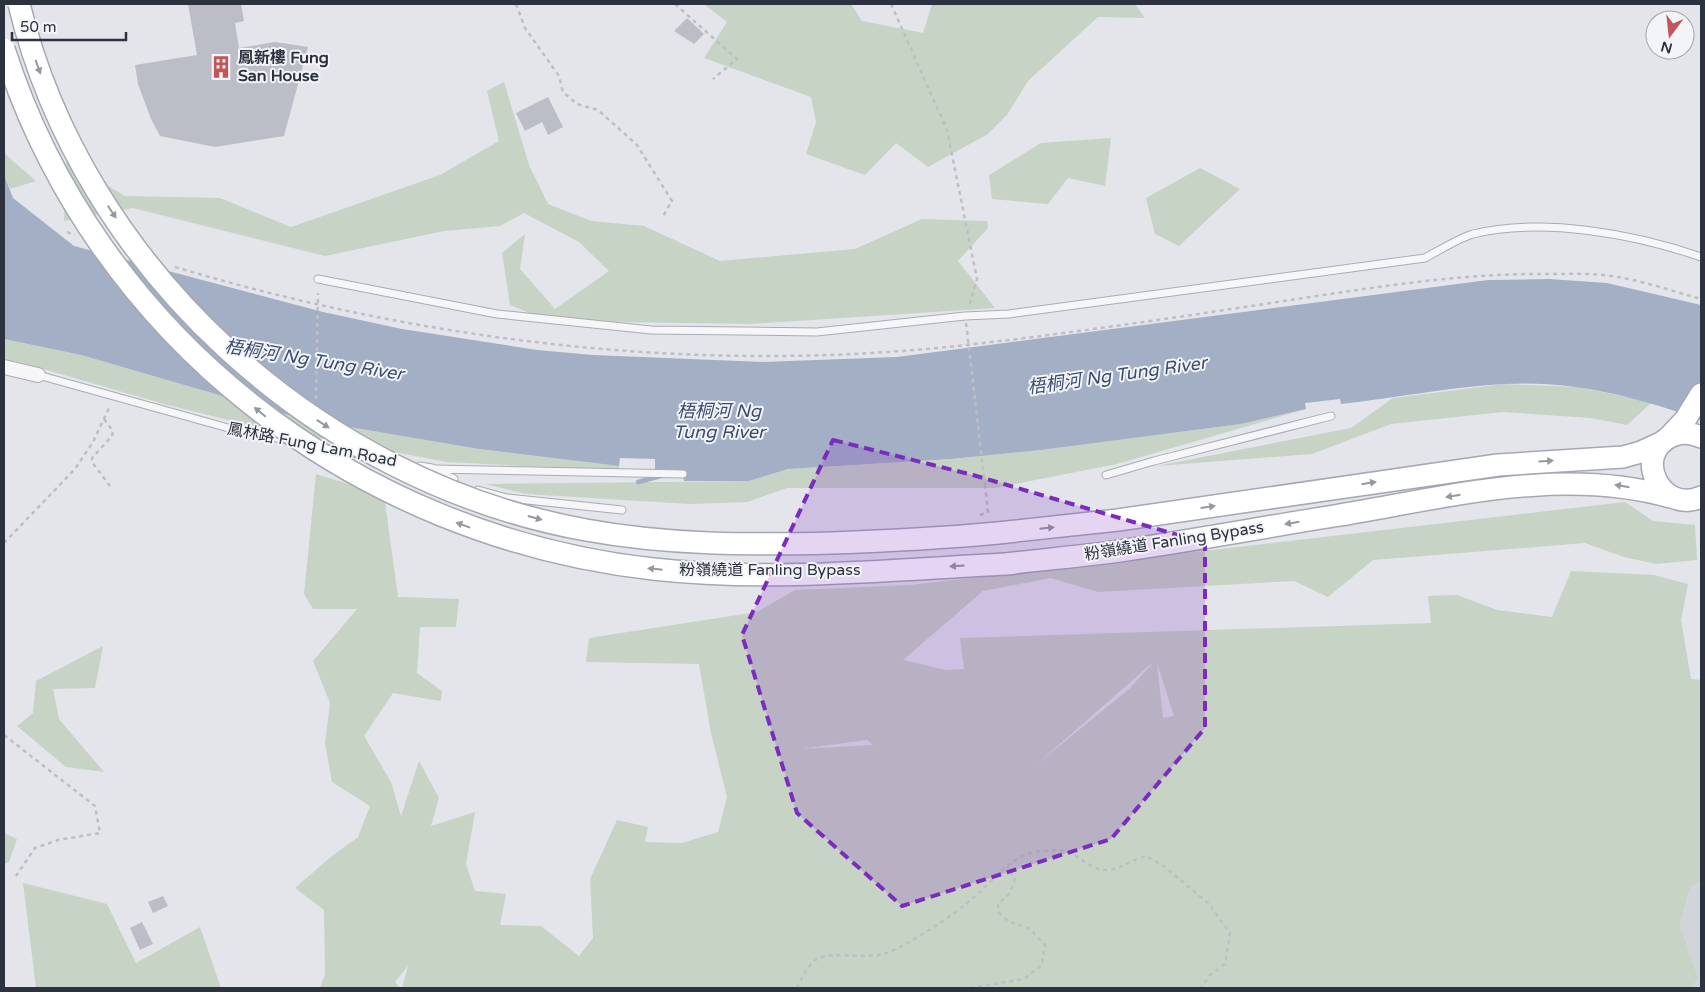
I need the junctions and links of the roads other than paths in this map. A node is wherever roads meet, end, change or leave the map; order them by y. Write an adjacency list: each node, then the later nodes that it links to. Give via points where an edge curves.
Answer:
1 (19, 4): 10 (main road, 粉嶺繞道 Fanling Bypass, one-way to 10, bridge, via 47,90 82,164 131,240 210,334 278,393 347,439 412,474 503,509 581,530 684,543 758,545 915,540 1118,520 1498,465 1623,457)
2 (4, 49): 16 (main road, 粉嶺繞道 Fanling Bypass, one-way to 2, bridge, via 1642,489 1594,483 1501,489 1124,550 1006,564 831,572 704,573 611,563 528,546 446,519 338,465 263,415 192,353 134,289 86,222 43,147)
3 (1701, 257): 4 (lane, via 1620,235 1568,229 1502,229 1471,235 1425,258 966,320 817,332 651,330 497,314)
4 (318, 279)
5 (4, 367): 6 (street, 鳳林路 Fung Lam Road)
6 (38, 375): 11 (lane, 鳳林路 Fung Lam Road, via 232,429)
7 (1701, 394): 10 (main road, via 1686,420)
8 (1331, 416): 13 (lane)
9 (1701, 437): 10 (main road, via 1684,433)
10 (1665, 440): 16 (main road, via 1656,451 1652,468 1656,484)
11 (432, 468): 12 (lane); 14 (lane, 鳳林路 Fung Lam Road)
12 (683, 474)
13 (1106, 475)
14 (464, 484)
15 (472, 488): 18 (lane, via 506,498)
16 (1670, 497): 17 (main road, 粉嶺繞道 Fanling Bypass, via 1687,501)
17 (1701, 497)
18 (622, 510)

